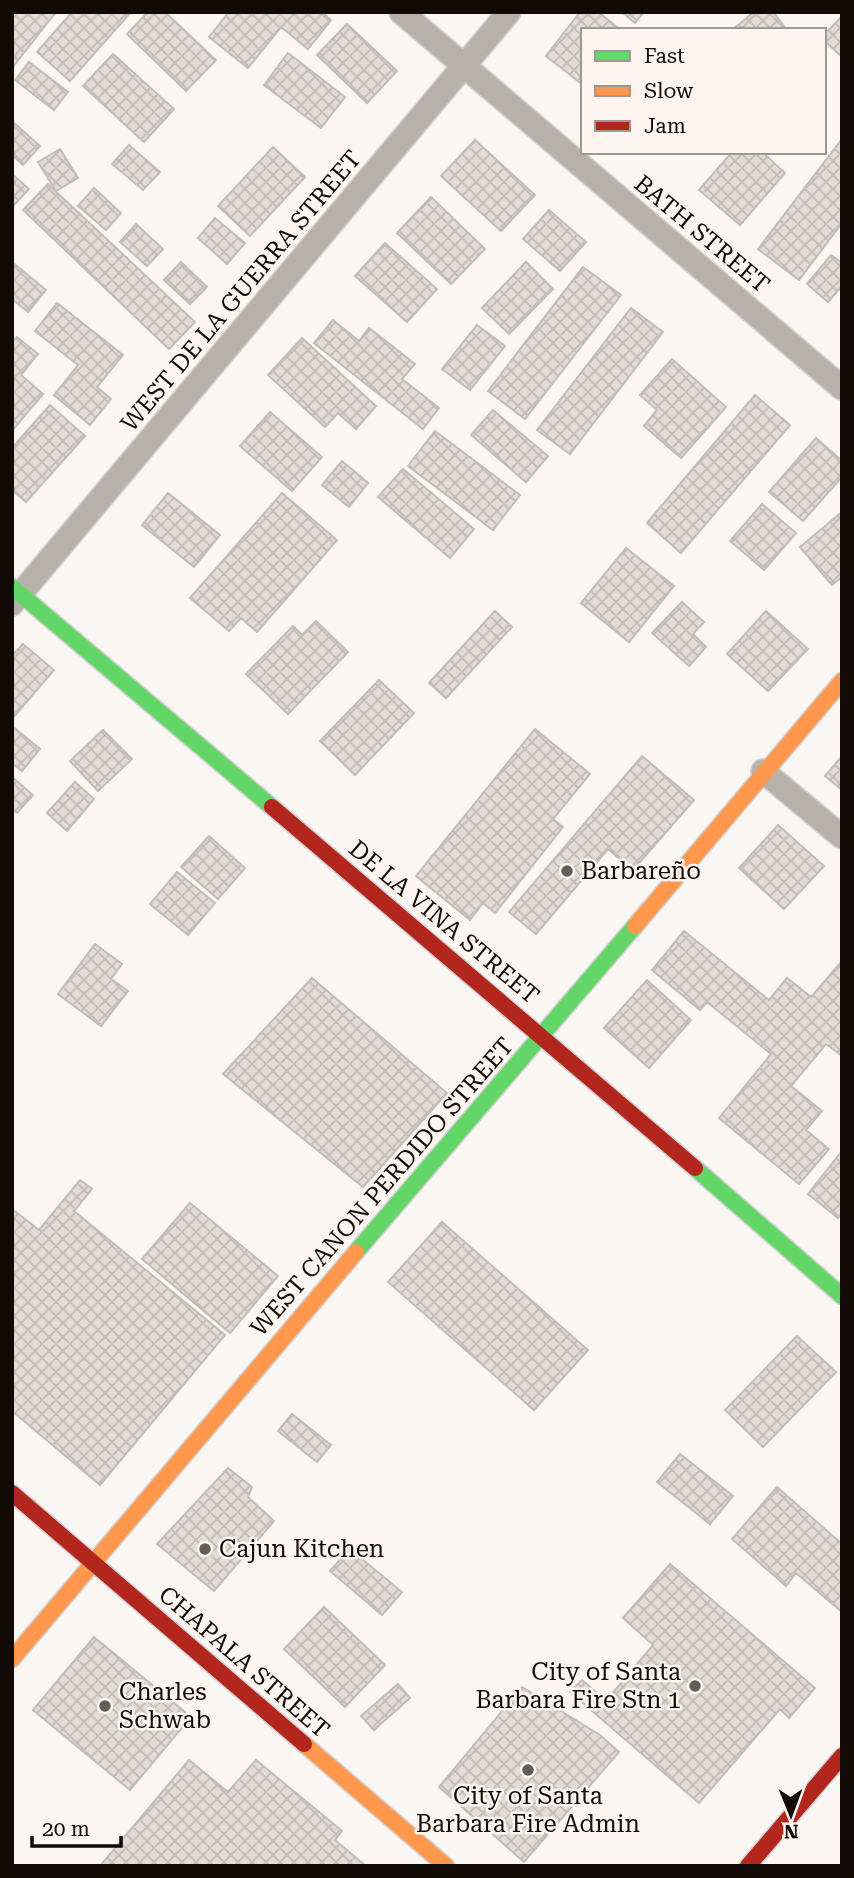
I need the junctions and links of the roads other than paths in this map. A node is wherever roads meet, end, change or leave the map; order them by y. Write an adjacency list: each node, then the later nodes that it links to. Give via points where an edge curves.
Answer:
1 (401, 12): 3 (street, BATH STREET)
2 (509, 12): 3 (street, WEST DE LA GUERRA STREET)
3 (464, 66): 4 (street, BATH STREET); 5 (street, WEST DE LA GUERRA STREET)
4 (842, 388)
5 (15, 595): 9 (main road, DE LA VINA STREET)
6 (842, 681): 7 (main road, WEST CANON PERDIDO STREET)
7 (763, 771): 8 (street); 9 (main road, WEST CANON PERDIDO STREET)
8 (842, 837)
9 (542, 1036): 10 (main road, DE LA VINA STREET); 12 (main road, WEST CANON PERDIDO STREET)
10 (842, 1296)
11 (12, 1493): 12 (main road, CHAPALA STREET)
12 (93, 1561): 13 (main road, WEST CANON PERDIDO STREET); 15 (main road, CHAPALA STREET)
13 (12, 1659)
14 (842, 1756): 16 (main road)
15 (446, 1866)
16 (748, 1866)

